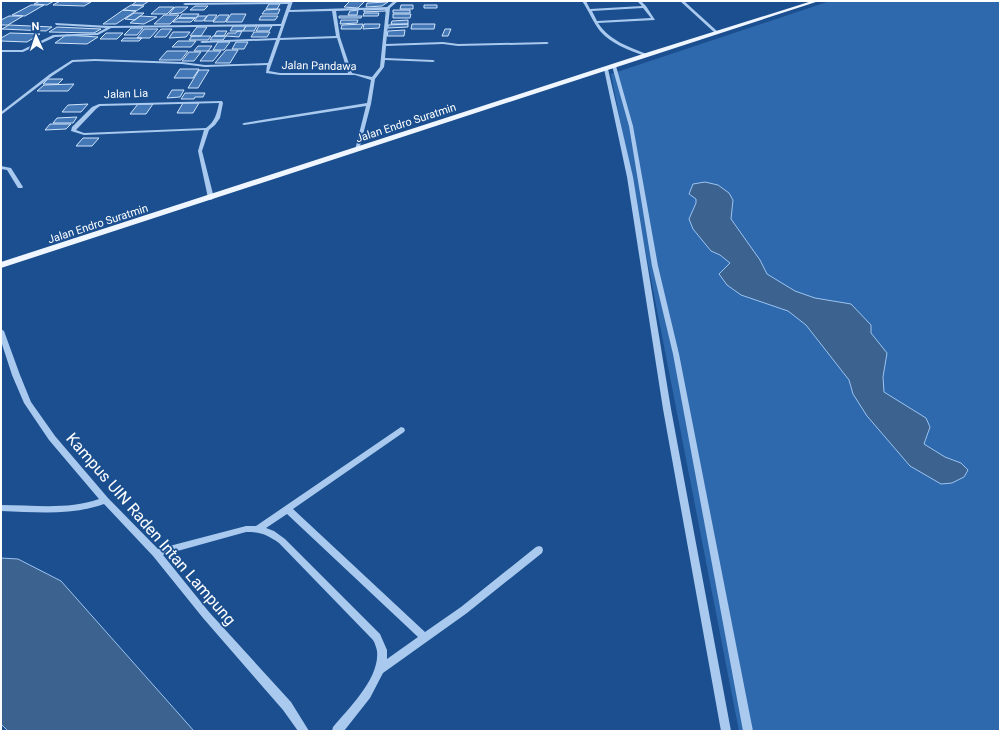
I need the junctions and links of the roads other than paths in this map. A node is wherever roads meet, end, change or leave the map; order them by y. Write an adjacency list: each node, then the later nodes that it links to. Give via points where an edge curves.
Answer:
1 (396, 1): 10 (street)
2 (584, 1): 13 (street)
3 (682, 1): 19 (street)
4 (817, 1): 19 (main road, Jalan Endro Suratmin)
5 (844, 1): 6 (street)
6 (866, 1)
7 (291, 2): 9 (street); 14 (street, Jalan Pandawa)
8 (640, 2): 11 (street)
9 (185, 4)
10 (388, 8): 12 (street); 24 (street)
11 (645, 8): 13 (street); 15 (street, via 654,19)
12 (334, 10): 14 (street); 20 (street)
13 (590, 10): 15 (street)
14 (287, 11): 17 (street, Jalan Pandawa)
15 (597, 22): 26 (street, via 602,31 626,47)
16 (56, 24): 18 (street)
17 (282, 25): 18 (street); 21 (street, Jalan Pandawa)
18 (110, 27): 25 (street, via 98,34 54,36 23,51)
19 (716, 32): 26 (main road, Jalan Endro Suratmin)
20 (338, 37): 21 (street); 32 (street)
21 (277, 40): 22 (street); 29 (street, Jalan Pandawa)
22 (202, 42)
23 (547, 43): 24 (street)
24 (384, 45): 27 (street)
25 (1, 52)
26 (649, 54): 30 (main road, Jalan Endro Suratmin)
27 (383, 59): 28 (street); 33 (street, via 382,67)
28 (433, 61)
29 (270, 64): 32 (street, Jalan Pandawa, via 267,72 273,74); 35 (street, via 205,66 182,63 72,61)
30 (614, 66): 31 (main road, Jalan Endro Suratmin); 56 (street, via 631,126 655,266 676,354)
31 (606, 69): 38 (main road, Jalan Endro Suratmin); 55 (street, via 630,177 667,409)
32 (350, 74): 33 (street, Jalan Pandawa)
33 (373, 79): 34 (street, Jalan Pandawa)
34 (369, 104): 36 (street); 38 (street, Jalan Pandawa)
35 (1, 114)
36 (244, 124)
37 (207, 129): 37 (street, Jalan Lia, via 84,134 74,131 74,128 99,105 222,103 215,123); 41 (street, Jalan Lia, via 200,151)
38 (357, 150): 41 (main road, Jalan Endro Suratmin)
39 (1, 167): 40 (street, via 9,169)
40 (20, 187)
41 (210, 198): 42 (main road, Jalan Endro Suratmin)
42 (1, 265)
43 (1, 331): 45 (street, Kampus UIN Raden Intan Lampung, via 28,403 52,438)
44 (401, 430): 47 (street)
45 (105, 500): 46 (street, via 73,509); 50 (street, Kampus UIN Raden Intan Lampung)
46 (1, 508)
47 (287, 508): 48 (street); 51 (street)
48 (258, 529): 50 (street, via 246,529); 52 (street, via 271,533 282,541 377,637 382,652)
49 (539, 550): 51 (street)
50 (156, 553): 53 (street, Kampus UIN Raden Intan Lampung, via 206,615 286,706)
51 (425, 638): 52 (street)
52 (380, 670): 54 (street, via 370,689)
53 (304, 731)
54 (337, 731)
55 (726, 731)
56 (748, 731)

